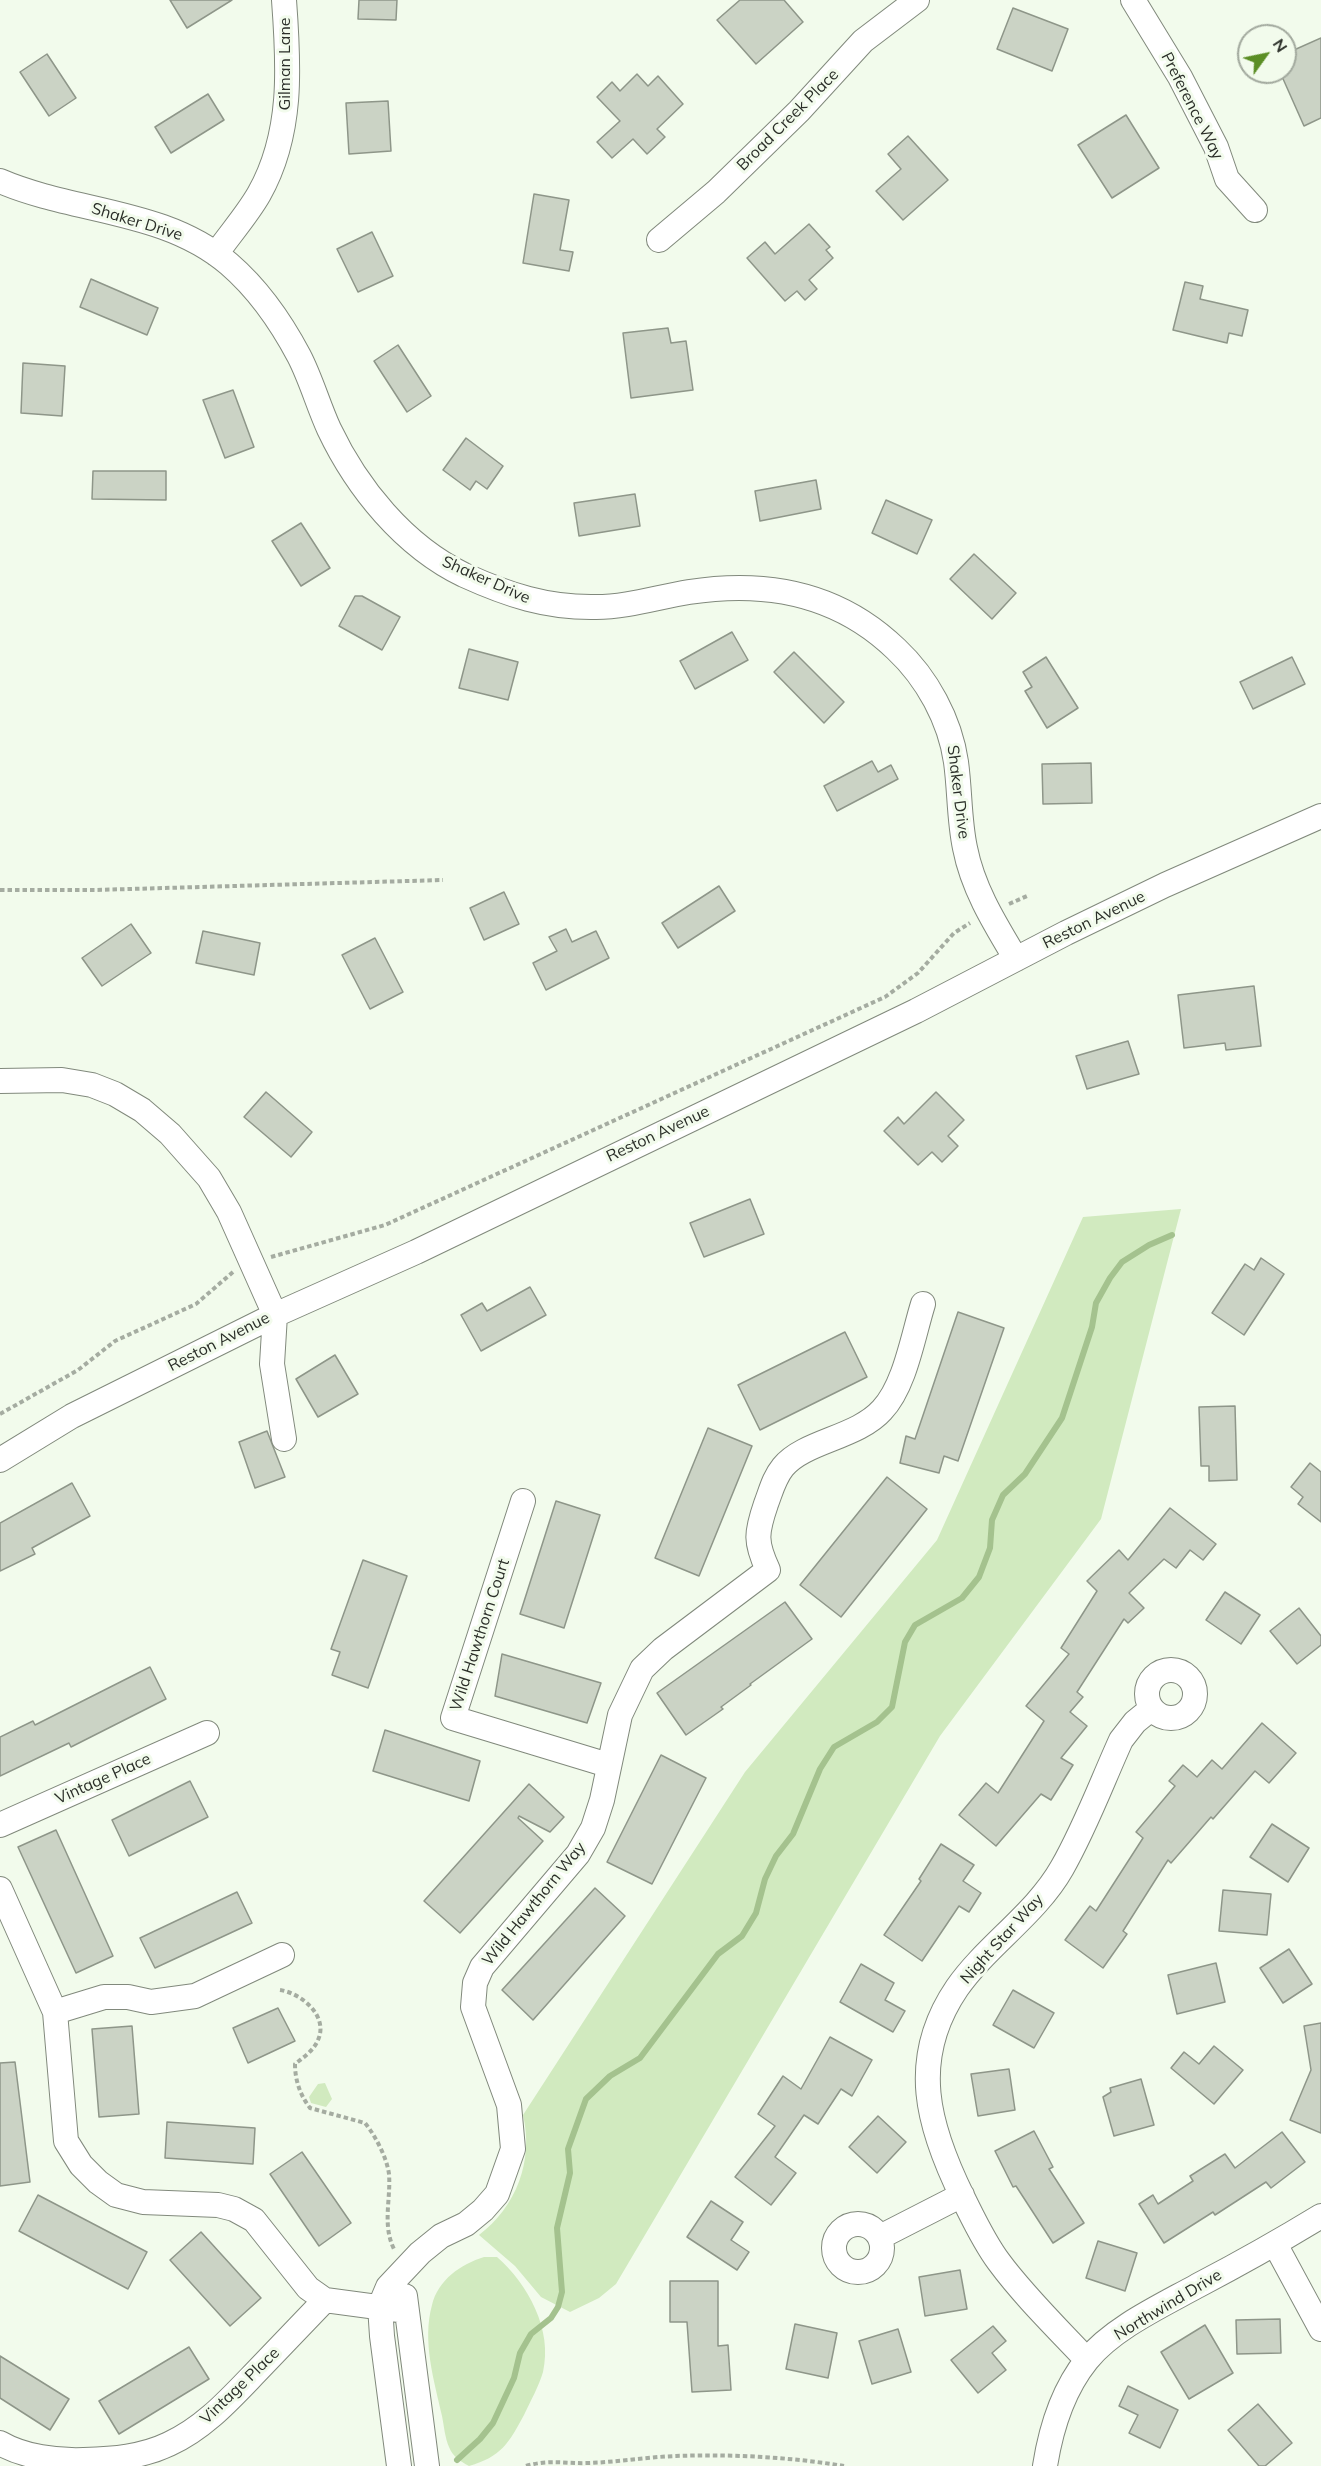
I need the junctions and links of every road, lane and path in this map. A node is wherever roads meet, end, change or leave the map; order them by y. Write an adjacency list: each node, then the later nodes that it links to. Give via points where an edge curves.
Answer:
1 (284, 0): 7 (street, Gilman Lane, via 288,50 282,136 258,195)
2 (917, 0): 6 (street, Broad Creek Place, via 863,41 716,192)
3 (1133, 0): 5 (street, Preference Way, via 1180,77 1216,147 1227,179)
4 (0, 181): 7 (street, Shaker Drive, via 50,199 164,227)
5 (1255, 210)
6 (659, 240)
7 (216, 254): 12 (street, Shaker Drive, via 251,286 276,318 299,357 330,431 380,507 402,532 460,573 539,603 563,606 599,607 721,588 762,587 839,609 888,641 920,676 950,734 965,849)
8 (1321, 816): 13 (street, Reston Avenue, via 1165,885)
9 (443, 880): 10 (path)
10 (0, 890)
11 (1027, 896): 12 (path)
12 (989, 914): 13 (street, Shaker Drive); 15 (path, via 954,933 918,973 875,1001 385,1226)
13 (1016, 959): 17 (street, Reston Avenue, via 926,1007 416,1252)
14 (0, 1082): 15 (street, via 62,1080 92,1085 142,1110 170,1134 209,1178)
15 (252, 1264): 17 (street); 18 (path, via 230,1274 196,1304 115,1341 78,1370)
16 (923, 1304): 24 (street, Wild Hawthorn Way, via 896,1393 866,1424 799,1454 785,1465 776,1477 757,1529 758,1547 768,1570 642,1669 620,1714)
17 (275, 1315): 19 (street, via 272,1364); 20 (street, Reston Avenue, via 72,1416)
18 (0, 1414)
19 (284, 1439)
20 (0, 1460)
21 (522, 1501): 24 (street, Wild Hawthorn Court, via 453,1718)
22 (1151, 1709): 30 (street, Night Star Way, via 1121,1740 1062,1869 965,1978 941,2016 932,2043 928,2101 933,2128)
23 (207, 1733): 25 (street, Vintage Place)
24 (608, 1765): 34 (street, Wild Hawthorn Way, via 593,1828 579,1854 482,1968 475,1983 473,2007 509,2105 512,2127 513,2149 497,2194 465,2224 420,2253)
25 (0, 1825)
26 (0, 1889): 29 (street)
27 (282, 1955): 29 (street, via 195,1996 151,2002 104,1997)
28 (280, 1989): 34 (path, via 301,1997 316,2013 320,2026 314,2048 296,2064 295,2079 305,2102 310,2108 365,2123 377,2142 389,2172 387,2226)
29 (56, 2013): 35 (street, via 66,2141 81,2165 116,2195 143,2202 218,2205 254,2220 308,2288)
30 (962, 2195): 32 (street); 39 (street, Night Star Way, via 1000,2264)
31 (1321, 2216): 33 (street, Northwind Drive)
32 (880, 2237)
33 (1275, 2244): 38 (street); 39 (street, Northwind Drive, via 1142,2316 1099,2347)
34 (405, 2271): 36 (street, Wild Hawthorn Way, via 388,2288); 37 (street)
35 (325, 2300): 36 (street); 40 (street, Vintage Place, via 217,2413 169,2444 111,2460 74,2461 39,2457)
36 (380, 2306): 37 (street); 41 (street)
37 (407, 2311): 42 (street)
38 (1321, 2329)
39 (1087, 2361): 45 (street, Northwind Drive, via 1058,2410)
40 (0, 2443)
41 (399, 2466)
42 (428, 2466)
43 (526, 2466): 44 (path, via 676,2456)
44 (844, 2466)
45 (1045, 2466)

